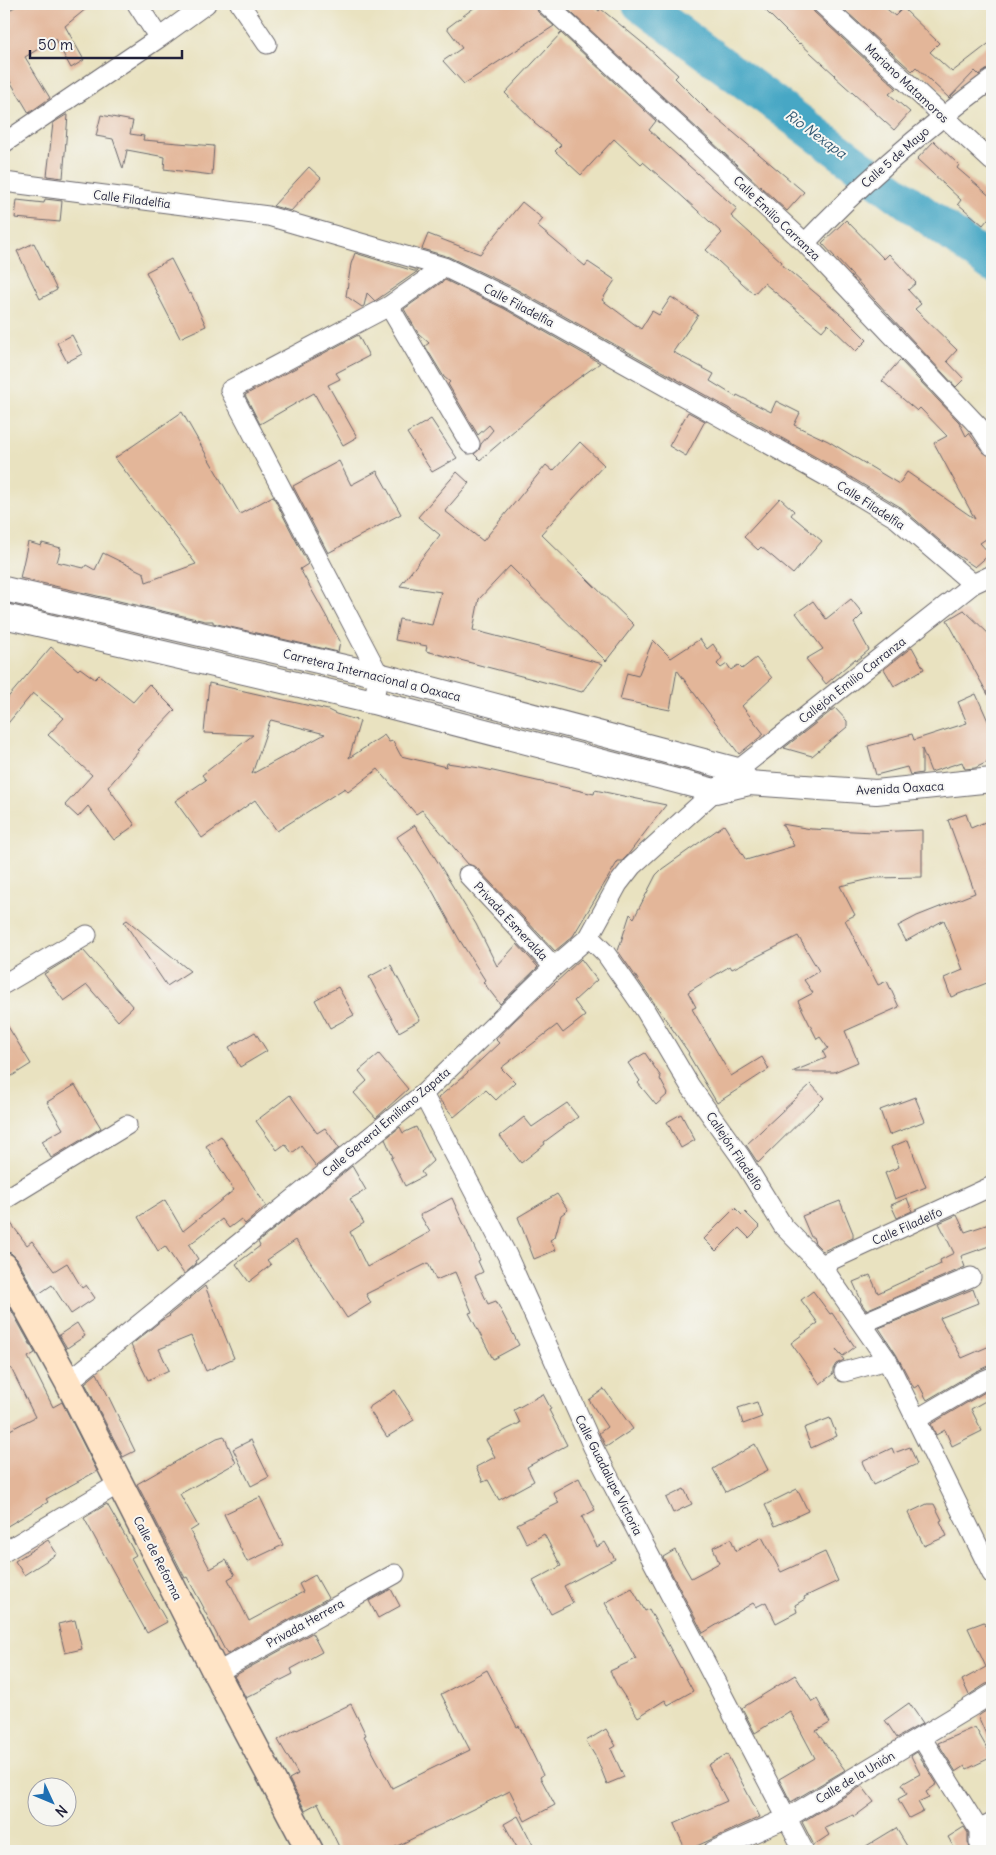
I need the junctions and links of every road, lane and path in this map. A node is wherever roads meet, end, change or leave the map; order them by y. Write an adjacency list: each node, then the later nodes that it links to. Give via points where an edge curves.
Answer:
1 (137, 4): 6 (street)
2 (206, 4): 6 (street)
3 (240, 4): 7 (street)
4 (546, 4): 13 (street, Calle Emilio Carranza)
5 (822, 4): 9 (street, Mariano Matamoros)
6 (159, 38): 10 (street)
7 (267, 44)
8 (992, 79): 9 (street, Calle 5 de Mayo)
9 (943, 116): 11 (street, Mariano Matamoros); 13 (street, Calle 5 de Mayo, via 836,210)
10 (4, 143)
11 (992, 161)
12 (4, 182): 14 (street, Calle Filadelfia, via 268,216)
13 (805, 243): 17 (street, Calle Emilio Carranza, via 981,429)
14 (444, 267): 15 (street); 19 (street, Calle Filadelfia, via 508,298 888,513)
15 (389, 306): 16 (street); 22 (street, via 230,390)
16 (470, 444)
17 (992, 446)
18 (992, 575): 19 (street, Callejón Emilio Carranza)
19 (973, 584): 24 (street, Callejón Emilio Carranza)
20 (4, 589): 22 (street, Carretera Internacional a Oaxaca)
21 (4, 616): 23 (street)
22 (379, 674): 23 (street); 24 (street, Carretera Internacional a Oaxaca)
23 (373, 702): 26 (street)
24 (743, 776): 25 (street, Avenida Oaxaca, via 876,792); 26 (street, Avenida Oaxaca)
25 (992, 780)
26 (715, 790): 29 (street, Calle General Emiliano Zapata, via 632,866 618,884)
27 (468, 874): 30 (street, Privada Esmeralda)
28 (87, 935): 31 (street)
29 (589, 937): 30 (street, Calle General Emiliano Zapata); 37 (street, Callejón Filadelfo, via 606,954 645,1010 690,1086 740,1156 783,1226)
30 (554, 967): 32 (street, Calle General Emiliano Zapata)
31 (4, 984)
32 (423, 1094): 43 (street, Calle General Emiliano Zapata); 52 (street, Calle Guadalupe Victoria, via 507,1255 593,1446)
33 (127, 1125): 35 (street)
34 (992, 1186): 37 (street, Calle Filadelfo)
35 (4, 1200)
36 (4, 1266): 43 (main road, Calle de Reforma)
37 (821, 1266): 39 (street, Callejón Filadelfo)
38 (971, 1277): 39 (street)
39 (863, 1323): 40 (street, Callejón Filadelfo)
40 (887, 1360): 41 (street); 44 (street, Callejón Filadelfo)
41 (844, 1372)
42 (992, 1377): 44 (street)
43 (68, 1382): 45 (main road, Calle de Reforma)
44 (917, 1419): 48 (street, Callejón Filadelfo)
45 (120, 1483): 46 (street); 49 (main road, Calle de Reforma)
46 (4, 1552)
47 (395, 1574): 49 (street, Privada Herrera)
48 (992, 1574)
49 (216, 1673): 54 (main road, Calle de Reforma)
50 (992, 1694): 51 (street, Calle de la Unión)
51 (922, 1737): 52 (street, Calle de la Unión); 53 (street)
52 (787, 1818): 55 (street, Calle de la Unión); 56 (street, Calle Guadalupe Victoria)
53 (986, 1826): 57 (street, via 979,1842)
54 (310, 1851)
55 (714, 1851)
56 (804, 1851)
57 (983, 1851)

